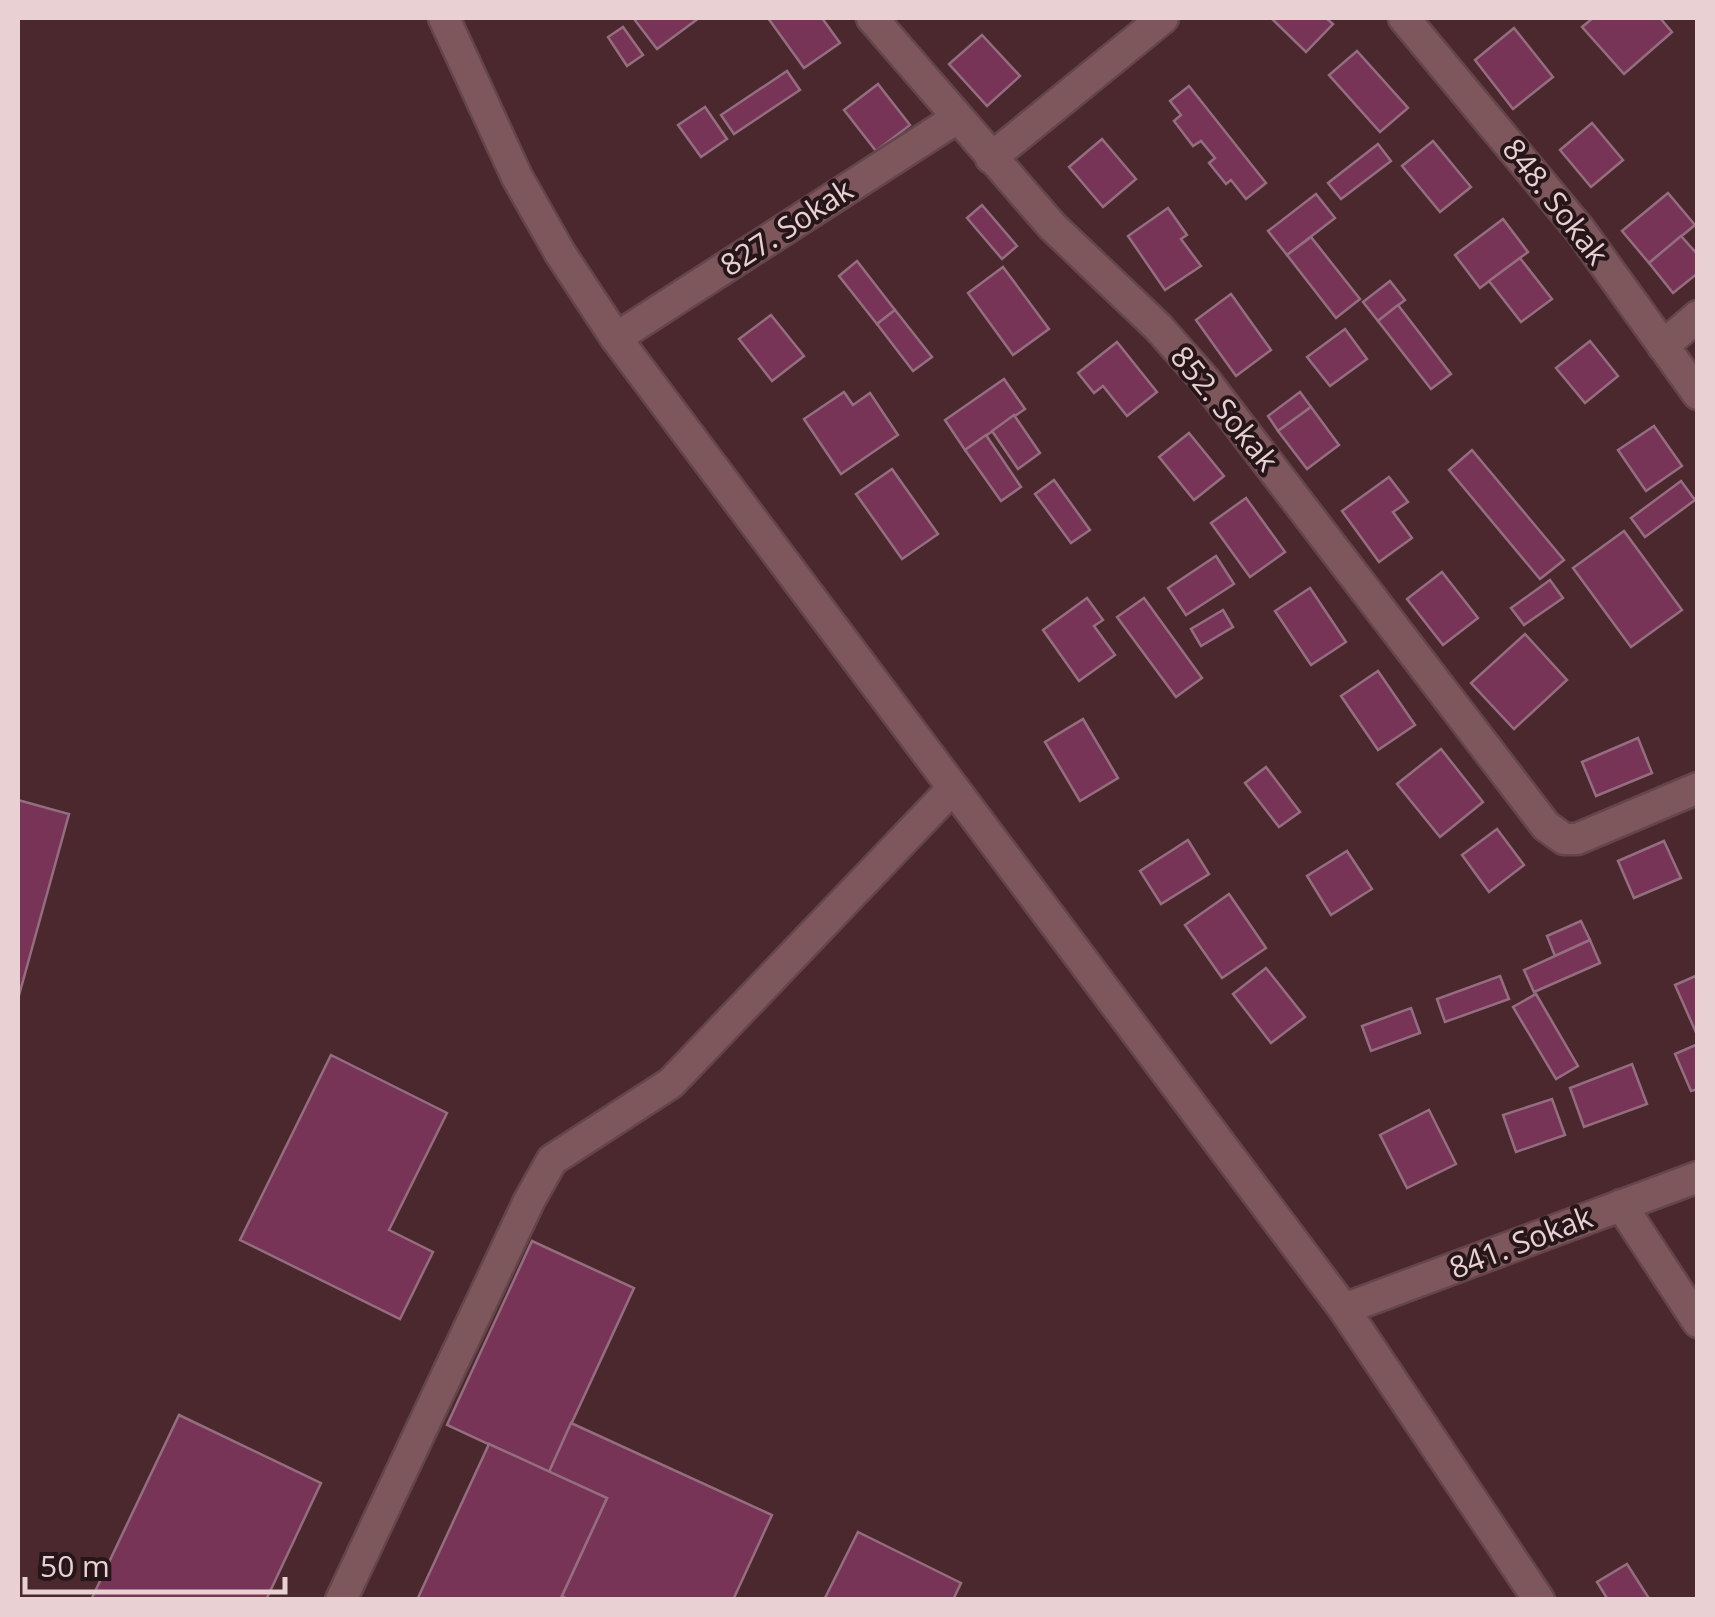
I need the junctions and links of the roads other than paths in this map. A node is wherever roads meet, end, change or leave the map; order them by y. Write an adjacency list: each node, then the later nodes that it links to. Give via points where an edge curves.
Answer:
1 (444, 18): 8 (street, via 517,177)
2 (872, 18): 5 (street, 852. Sokak)
3 (1163, 18): 6 (street)
4 (1404, 18): 9 (street, 848. Sokak, via 1580,230)
5 (957, 118): 6 (street, 852. Sokak); 8 (street, 827. Sokak)
6 (990, 158): 12 (street, 852. Sokak, via 1203,378 1546,826 1576,839)
7 (1698, 316): 9 (street)
8 (616, 338): 11 (street)
9 (1663, 346): 10 (street, 848. Sokak)
10 (1698, 394)
11 (953, 788): 15 (street); 17 (street, via 672,1083 552,1160)
12 (1698, 788)
13 (1698, 1177): 14 (street, 841. Sokak)
14 (1620, 1206): 15 (street, 841. Sokak); 16 (street)
15 (1344, 1309): 18 (street)
16 (1698, 1322)
17 (342, 1600)
18 (1540, 1600)

